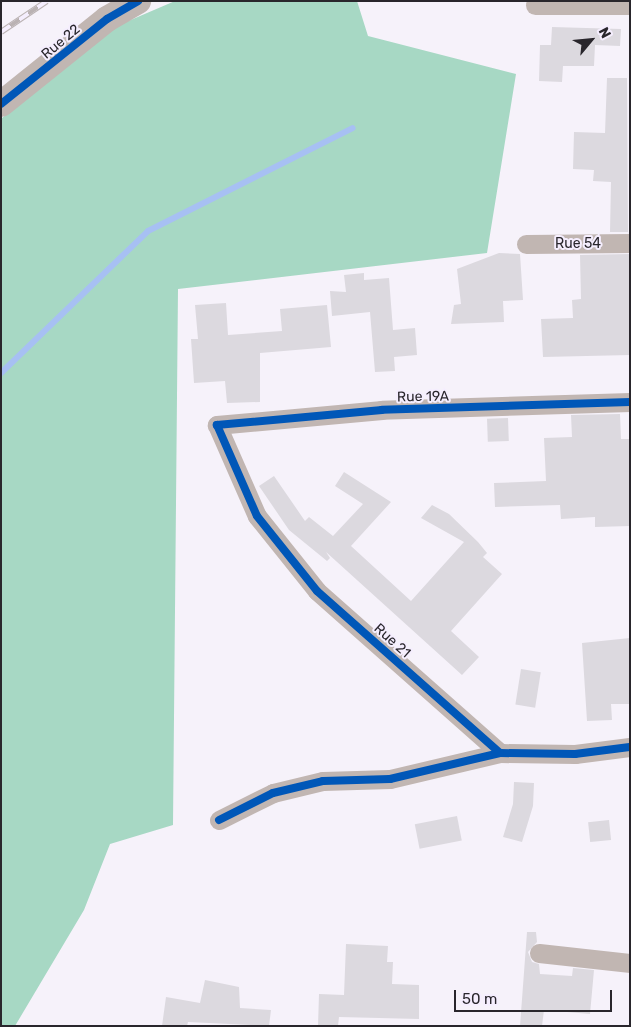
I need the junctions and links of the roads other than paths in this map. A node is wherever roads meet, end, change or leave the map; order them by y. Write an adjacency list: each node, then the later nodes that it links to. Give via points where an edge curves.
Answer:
1 (138, 1): 5 (street, Rue 22, via 107,19)
2 (596, 3): 3 (street); 4 (street)
3 (535, 5)
4 (630, 5)
5 (1, 104)
6 (630, 243): 7 (street, Rue 54)
7 (526, 244)
8 (630, 402): 9 (street, Rue 19A, via 382,410)
9 (217, 425): 11 (street, Rue 21, via 256,516 317,591)
10 (630, 746): 11 (street, via 575,754)
11 (500, 753): 12 (street, via 390,778 323,781 273,792)
12 (219, 820)
13 (539, 953): 14 (street)
14 (630, 963)

